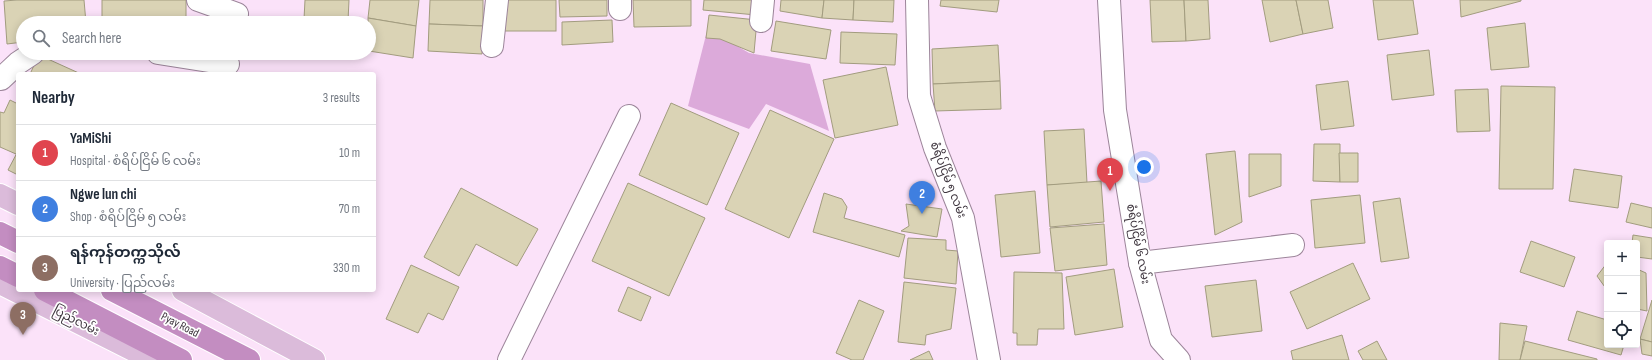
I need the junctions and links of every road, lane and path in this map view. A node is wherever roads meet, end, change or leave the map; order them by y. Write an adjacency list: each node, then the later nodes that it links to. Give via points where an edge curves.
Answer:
1 (198, 0): 5 (street)
2 (497, 0): 6 (street)
3 (917, 0): 31 (street, စံရိပ်ငြိမ် ၅ လမ်း, via 919,96 934,148 963,218)
4 (1109, 0): 17 (street, စံရိပ်ငြိမ် ၆ လမ်း, via 1115,110)
5 (237, 12)
6 (492, 46)
7 (22, 60): 10 (street)
8 (203, 60): 9 (street)
9 (228, 64)
10 (6, 82)
11 (629, 116): 30 (street)
12 (0, 195): 13 (main road)
13 (16, 203)
14 (0, 233): 15 (highway)
15 (16, 241)
16 (1293, 245): 17 (street)
17 (1140, 263): 32 (street, စံရိပ်ငြိမ် ၆ လမ်း, via 1161,340)
18 (0, 267): 19 (highway)
19 (16, 275)
20 (0, 283): 21 (main road, ပြည်လမ်း)
21 (16, 291)
22 (18, 292): 26 (main road, ပြည်လမ်း)
23 (48, 292): 27 (highway, ပြည်လမ်း)
24 (116, 292): 28 (highway, Pyay Road)
25 (190, 292): 29 (main road)
26 (153, 360)
27 (181, 360)
28 (249, 360)
29 (314, 360)
30 (509, 360)
31 (989, 360)
32 (1179, 360)

